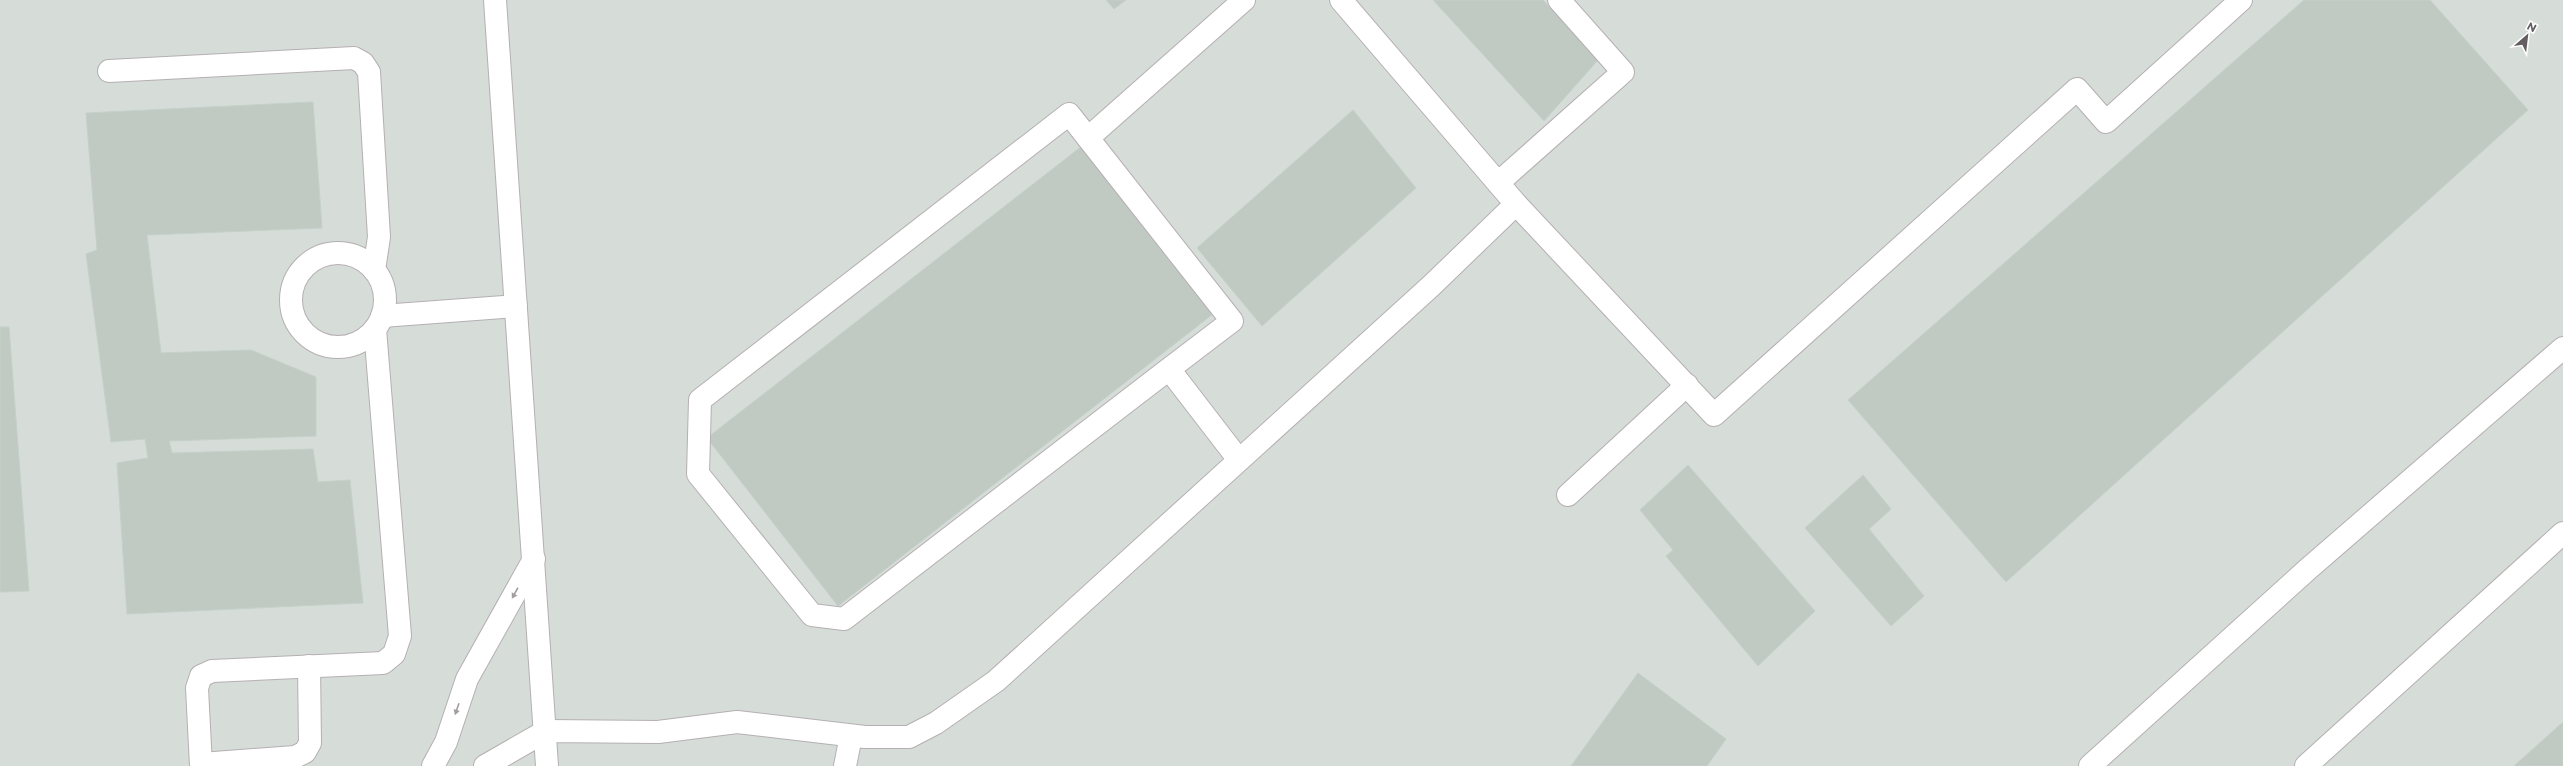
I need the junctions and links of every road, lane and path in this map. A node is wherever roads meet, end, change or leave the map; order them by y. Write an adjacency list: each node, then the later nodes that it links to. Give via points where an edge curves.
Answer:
1 (495, 0): 11 (street)
2 (1244, 0): 7 (street)
3 (1341, 0): 8 (street)
4 (1559, 0): 8 (street, via 1623,72)
5 (2241, 0): 15 (street, via 2106,122 2077,89 1714,415)
6 (109, 71): 10 (street, via 354,58 363,62 369,72 379,237)
7 (1088, 138): 14 (street, via 1232,321); 14 (street, via 1069,114 700,400 698,474 812,615 844,619)
8 (1498, 183): 9 (street)
9 (1516, 204): 15 (street); 16 (street, via 1431,286)
10 (374, 270): 12 (street, via 382,284 385,300); 12 (street, via 361,260 346,254 329,254 314,260 302,270 294,283 290,297 292,312 298,325 308,337 321,344 336,348 350,346 364,340)
11 (516, 306): 12 (street); 19 (street)
12 (379, 323): 20 (street, via 400,636 394,654 382,663)
13 (2563, 348): 28 (street, via 2308,569)
14 (1169, 369): 16 (street)
15 (1687, 385): 17 (street)
16 (1239, 460): 22 (street, via 996,681 936,723 909,737)
17 (1568, 495)
18 (2563, 533): 29 (street)
19 (534, 559): 21 (street); 24 (street, one-way to 24, via 467,678 446,742)
20 (309, 666): 23 (street, via 310,743 305,752 295,757); 23 (street, via 212,671 201,676 197,688)
21 (546, 731): 22 (street, via 658,732 737,722); 25 (street); 26 (street)
22 (851, 736): 27 (street)
23 (201, 765)
24 (433, 766)
25 (485, 766)
26 (548, 766)
27 (844, 766)
28 (2090, 766)
29 (2306, 766)

